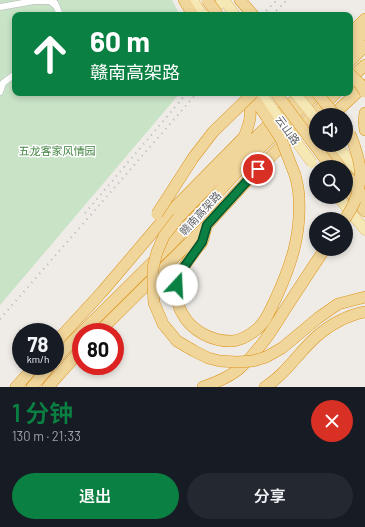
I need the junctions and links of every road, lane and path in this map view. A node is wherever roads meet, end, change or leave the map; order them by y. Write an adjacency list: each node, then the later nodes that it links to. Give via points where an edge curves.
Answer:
1 (54, 0): 9 (street)
2 (184, 0): 11 (highway)
3 (193, 0): 12 (main road)
4 (207, 0): 14 (highway, bridge)
5 (215, 0): 15 (highway)
6 (224, 0): 13 (main road); 16 (main road)
7 (240, 0): 17 (highway)
8 (0, 7): 9 (street, via 34,1 50,2)
9 (56, 7): 10 (street)
10 (58, 12)
11 (191, 12)
12 (200, 12)
13 (210, 12)
14 (216, 12)
15 (224, 12)
16 (233, 12)
17 (250, 12)
18 (365, 19): 19 (highway)
19 (353, 31)
20 (365, 32): 21 (highway)
21 (353, 43)
22 (365, 46): 23 (highway)
23 (353, 58)
24 (365, 65): 26 (highway)
25 (12, 76): 29 (street, via 3,83)
26 (353, 76)
27 (353, 77): 30 (highway, bridge)
28 (365, 85): 43 (highway)
29 (0, 92)
30 (365, 92)
31 (247, 96): 64 (highway, via 250,123 244,137 170,212)
32 (248, 96): 64 (highway, bridge, via 213,132 193,158 158,214)
33 (253, 96): 61 (highway, bridge, via 281,139 295,175 299,215 295,248 269,314 258,329 234,341 221,340 198,330 182,314 178,304 177,285 182,270 202,242)
34 (262, 96): 50 (main road, 云山路, bridge)
35 (278, 96): 51 (highway, bridge)
36 (287, 96): 46 (highway)
37 (297, 96): 44 (main road, bridge)
38 (299, 96): 65 (highway, bridge, via 178,218 164,236 154,268 154,303 163,324 177,341 208,358 237,362 266,357 282,348 338,304)
39 (314, 96): 67 (highway, 赣南高架路, via 247,161 173,242)
40 (319, 96): 42 (highway, bridge)
41 (333, 96): 61 (highway, 赣南高架路, via 258,169)
42 (329, 108)
43 (341, 108)
44 (309, 110)
45 (365, 113): 47 (highway)
46 (309, 126)
47 (365, 130)
48 (353, 141): 60 (highway, bridge, via 360,167 360,184)
49 (342, 152): 52 (main road)
50 (310, 160)
51 (326, 160)
52 (358, 172): 53 (main road); 54 (main road)
53 (353, 176)
54 (365, 182)
55 (353, 183): 57 (highway, bridge)
56 (353, 196): 59 (highway)
57 (365, 199)
58 (344, 204): 62 (main road)
59 (365, 211)
60 (349, 212)
61 (207, 225): 68 (highway, 赣南高架路)
62 (365, 230)
63 (320, 256): 78 (highway, via 259,348 238,370)
64 (102, 292): 69 (highway)
65 (365, 296)
66 (365, 312): 79 (highway, via 348,317 320,333 285,371)
67 (90, 323)
68 (108, 323)
69 (64, 333)
70 (72, 342): 71 (highway, 赣南高架路)
71 (64, 350)
72 (72, 360): 77 (highway)
73 (27, 375): 75 (highway)
74 (42, 375): 76 (highway)
75 (16, 387)
76 (32, 387)
77 (48, 387)
78 (203, 387)
79 (266, 387)

